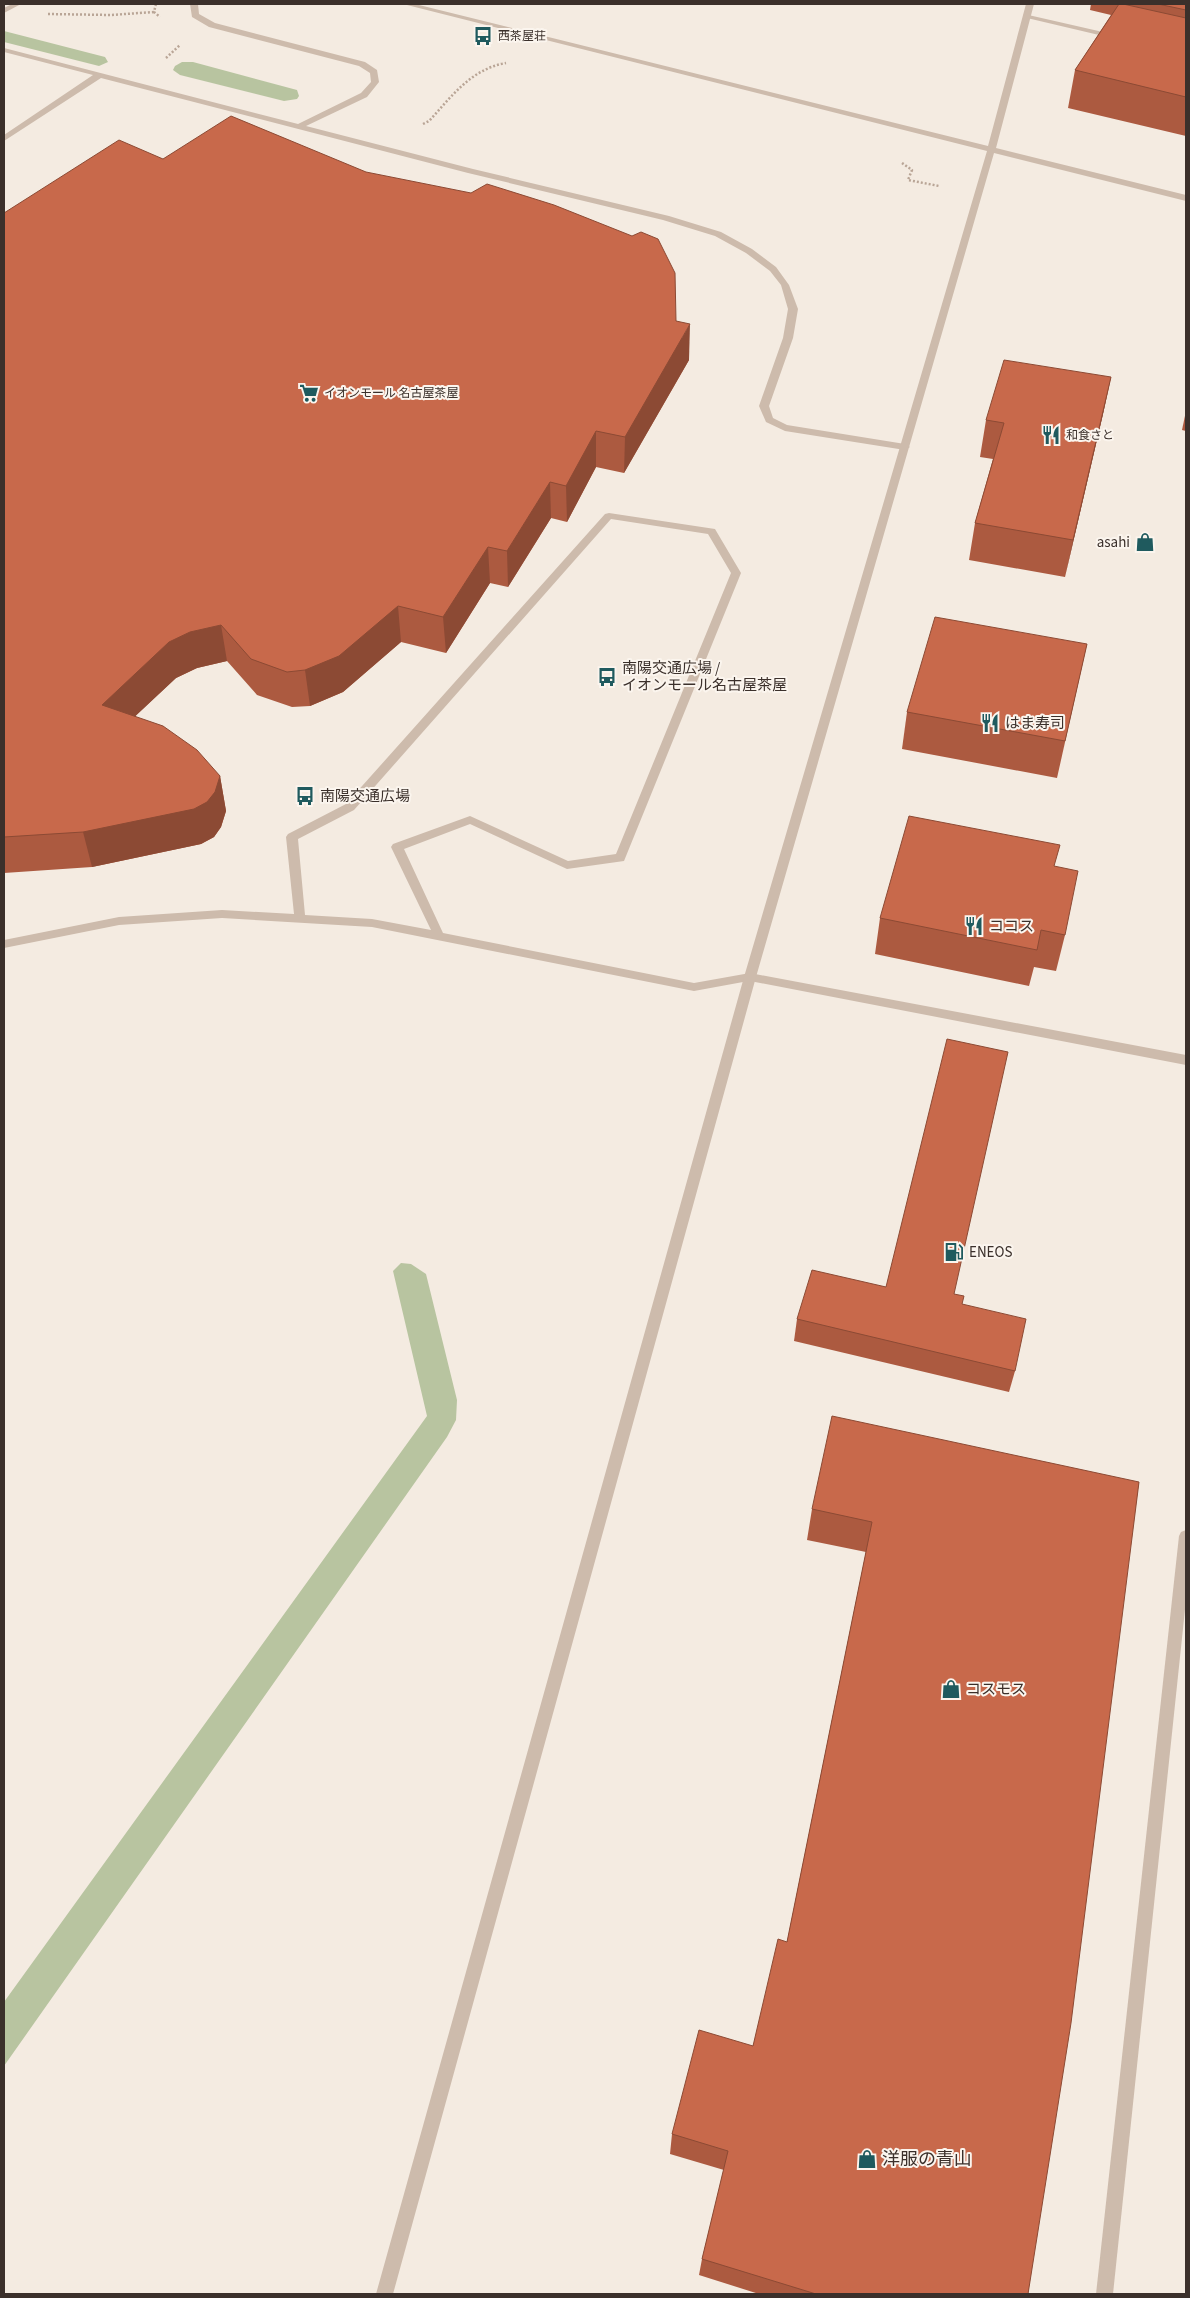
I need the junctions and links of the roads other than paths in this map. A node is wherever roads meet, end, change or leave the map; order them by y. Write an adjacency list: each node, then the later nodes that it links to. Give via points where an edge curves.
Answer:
1 (16, 4): 5 (street)
2 (194, 4): 10 (street, via 195,16 212,25 362,64 374,72 375,82 364,94)
3 (407, 4): 12 (street)
4 (1030, 4): 6 (street)
5 (4, 11)
6 (1027, 16): 7 (street); 12 (street)
7 (1123, 38)
8 (4, 50): 9 (street)
9 (99, 76): 10 (street); 11 (street)
10 (299, 126): 14 (street, via 666,218 718,234 773,269 785,285 793,308 788,338 764,406 769,420 785,428)
11 (4, 139)
12 (992, 150): 13 (street); 14 (street)
13 (1186, 198)
14 (906, 447): 18 (street)
15 (300, 919): 16 (street, via 372,923); 16 (street, via 292,837 350,807 609,516 711,531 736,573 620,858 567,865 470,820 397,847); 17 (street, via 222,914 128,920)
16 (438, 936): 18 (street, via 694,987)
17 (4, 944)
18 (750, 977): 19 (street); 21 (street)
19 (1186, 1060)
20 (1186, 1536): 22 (street)
21 (384, 2294)
22 (1104, 2294)

